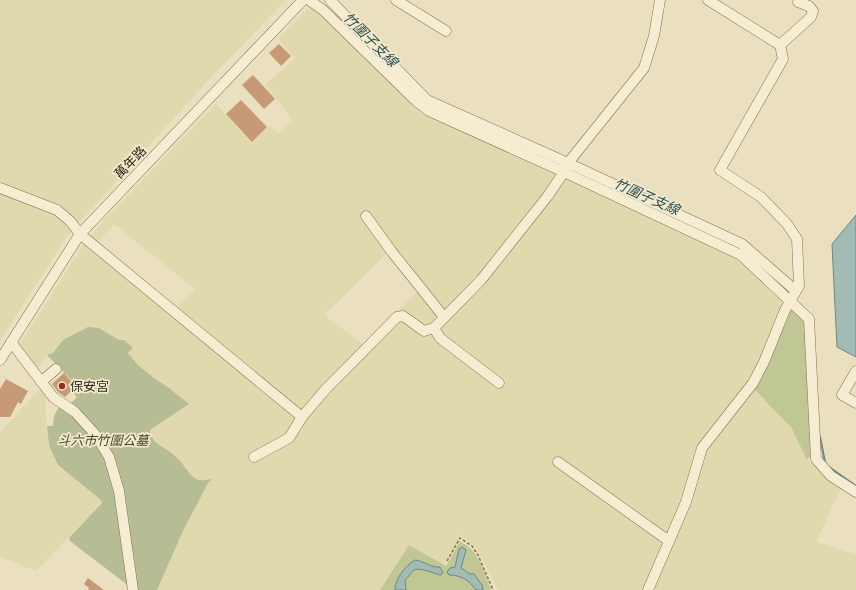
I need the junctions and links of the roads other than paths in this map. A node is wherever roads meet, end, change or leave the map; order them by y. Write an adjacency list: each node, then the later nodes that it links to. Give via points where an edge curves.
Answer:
1 (303, 0): 13 (street, 萬年路)
2 (309, 0): 10 (street, via 323,10 429,111)
3 (330, 0): 10 (street, via 427,100)
4 (396, 0): 8 (street)
5 (660, 0): 10 (street, via 654,36 644,68)
6 (708, 0): 9 (street)
7 (798, 2): 9 (street, via 814,11 811,17)
8 (446, 31)
9 (780, 45): 14 (street, via 783,59 720,170 761,197 787,224 797,239 799,286)
10 (566, 167): 14 (street, via 742,244); 15 (street, via 741,255); 16 (street, via 547,197 480,280)
11 (0, 188): 13 (street, via 57,210)
12 (366, 216): 16 (street)
13 (80, 234): 18 (street, 萬年路); 25 (street)
14 (796, 291): 15 (street)
15 (790, 302): 28 (street, via 809,319 816,459 831,476); 29 (street, via 753,383 702,448 686,502)
16 (444, 317): 17 (street)
17 (434, 328): 23 (street, via 440,338); 25 (street, via 424,331 403,316 397,317)
18 (12, 342): 19 (street, 萬年路); 22 (street)
19 (0, 360)
20 (56, 369): 22 (street)
21 (856, 371): 24 (street, via 842,395)
22 (41, 382): 30 (street, via 53,397 75,412 95,434 109,457 119,491)
23 (499, 383)
24 (856, 403)
25 (302, 417): 26 (street, via 290,438)
26 (254, 457)
27 (558, 462): 29 (street)
28 (856, 492)
29 (668, 541): 31 (street)
30 (133, 590)
31 (648, 590)

